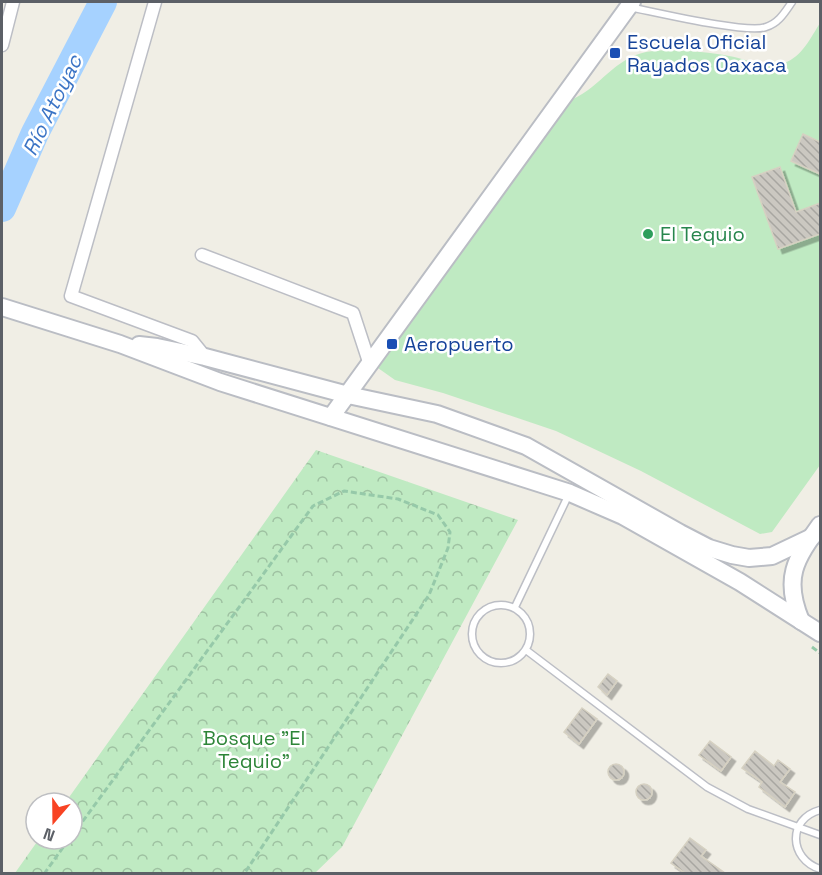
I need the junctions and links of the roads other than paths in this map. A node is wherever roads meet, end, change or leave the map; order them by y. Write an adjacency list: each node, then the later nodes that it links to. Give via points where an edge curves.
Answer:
1 (13, 2): 5 (street)
2 (155, 2): 9 (street, via 71,296 192,341)
3 (792, 2): 4 (lane, via 776,23 760,29 693,20)
4 (631, 4): 10 (street)
5 (2, 45)
6 (202, 255): 10 (street, via 353,313)
7 (2, 307): 8 (street)
8 (120, 344): 9 (street); 12 (street, via 220,382)
9 (206, 357): 11 (street)
10 (370, 365): 11 (street)
11 (348, 395): 12 (street); 14 (street, via 437,414 526,446 680,533 725,553 749,558 772,556)
12 (331, 417): 13 (street)
13 (570, 492): 15 (lane); 16 (street, via 623,516)
14 (816, 531): 16 (street, via 793,570 793,595)
15 (515, 607): 18 (lane, via 528,621 531,631); 18 (lane, via 505,604 484,609 477,616 471,636 480,655 489,661 510,662)
16 (801, 621): 17 (street)
17 (820, 633)
18 (526, 650): 20 (lane, via 706,787 748,809)
19 (820, 810): 20 (lane)
20 (798, 827): 21 (lane); 22 (lane, via 796,840 803,860)
21 (820, 835)
22 (820, 869)

